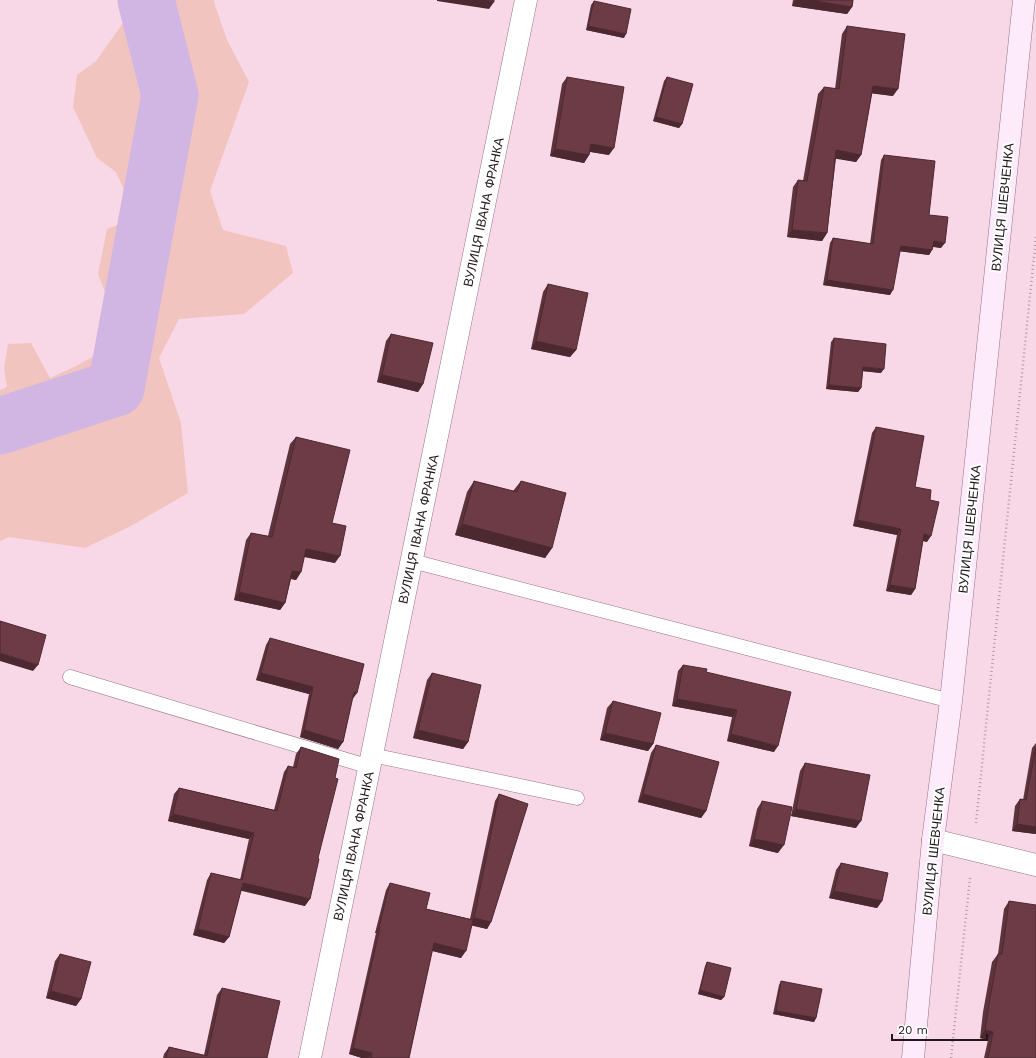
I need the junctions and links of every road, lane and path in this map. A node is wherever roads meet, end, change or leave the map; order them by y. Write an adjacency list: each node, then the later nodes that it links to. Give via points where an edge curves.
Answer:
1 (526, 0): 4 (street, ВУЛИЦЯ ІВАНА ФРАНКА)
2 (1024, 0): 6 (street, ВУЛИЦЯ ШЕВЧЕНКА)
3 (1036, 236): 10 (path)
4 (412, 561): 6 (lane); 7 (street, ВУЛИЦЯ ІВАНА ФРАНКА)
5 (70, 677): 7 (lane)
6 (951, 701): 9 (street, ВУЛИЦЯ ШЕВЧЕНКА)
7 (371, 761): 8 (lane); 12 (street, ВУЛИЦЯ ІВАНА ФРАНКА)
8 (577, 798)
9 (933, 840): 10 (street); 13 (street, ВУЛИЦЯ ШЕВЧЕНКА)
10 (973, 850): 11 (street); 14 (path)
11 (1036, 865)
12 (310, 1058)
13 (912, 1058)
14 (951, 1058)

